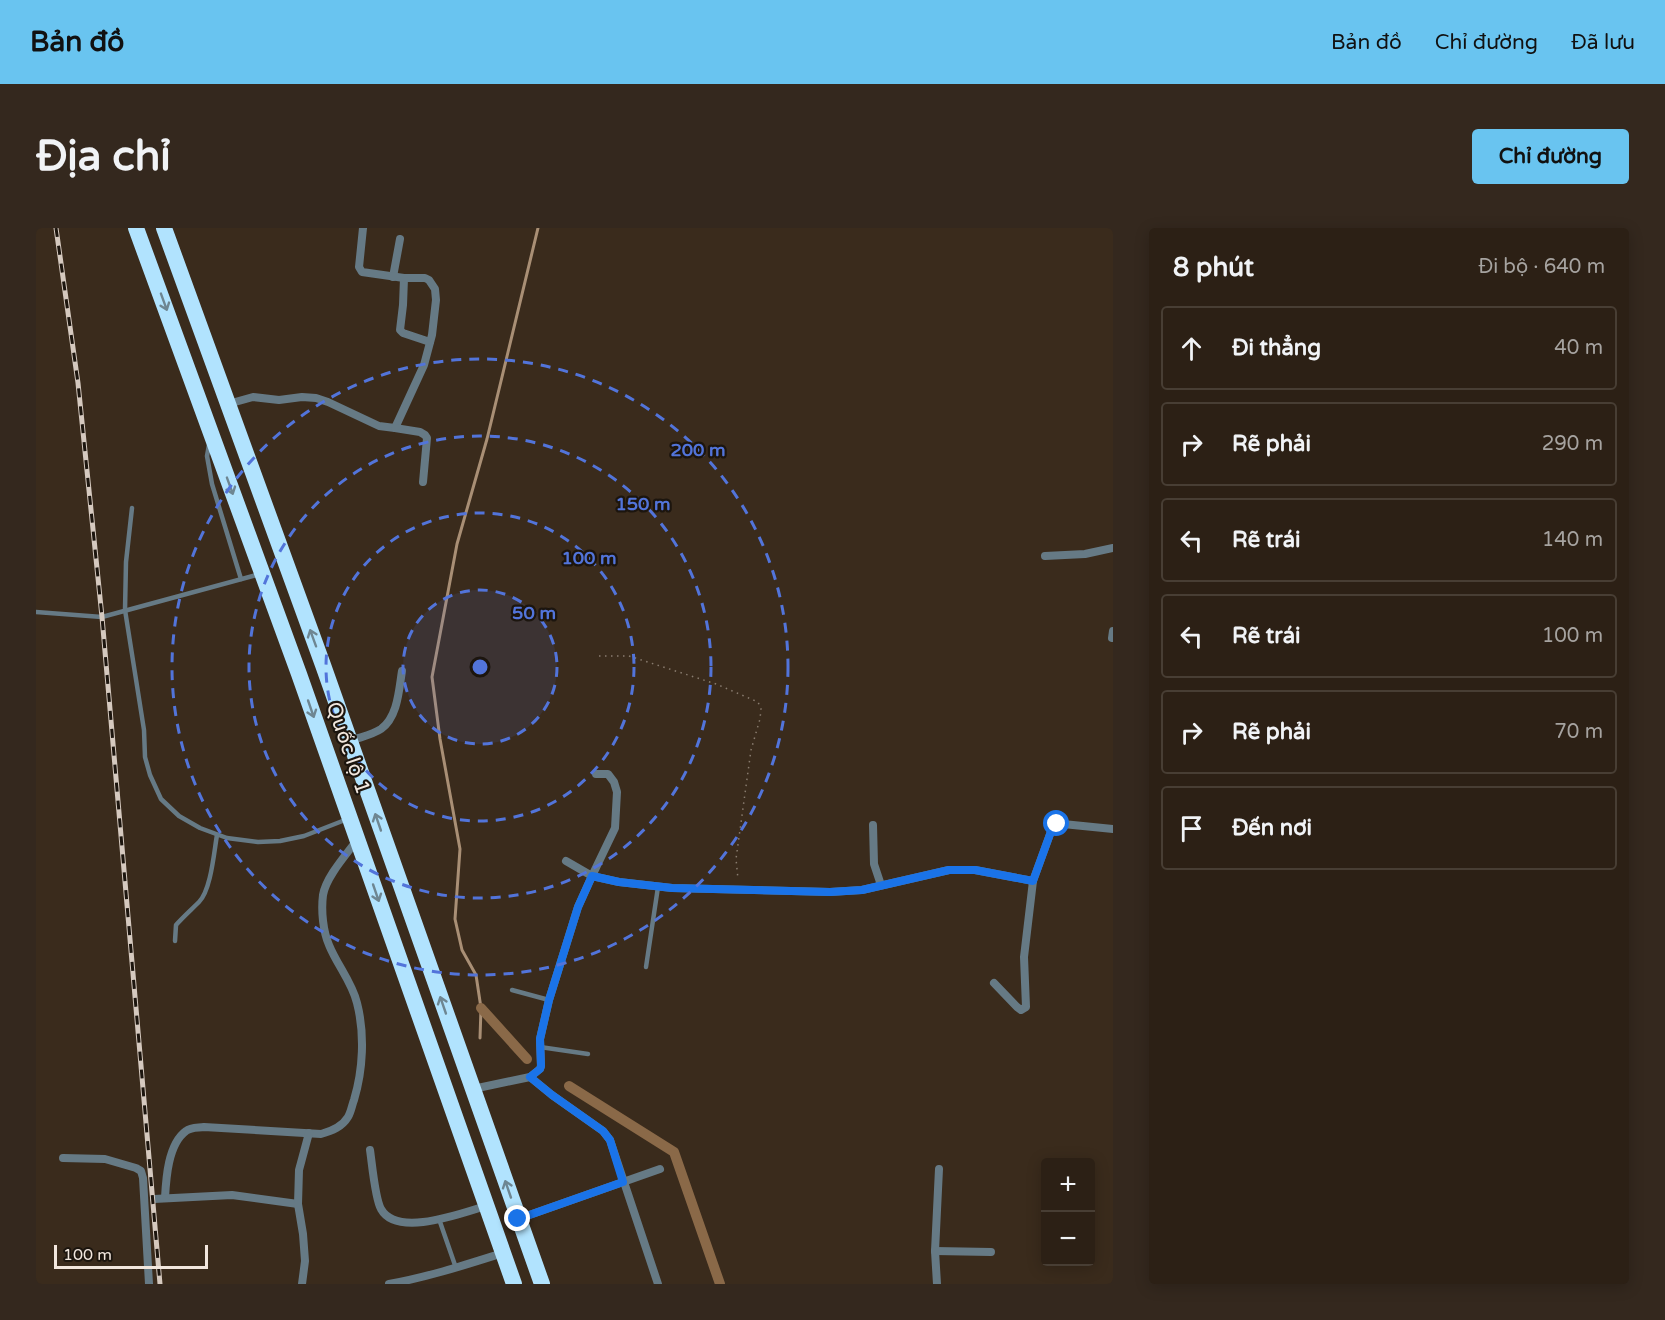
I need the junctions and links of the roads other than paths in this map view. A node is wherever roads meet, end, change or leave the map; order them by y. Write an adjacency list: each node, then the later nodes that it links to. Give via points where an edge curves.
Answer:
1 (136, 228): 8 (highway, Quốc lộ 1)
2 (164, 228): 5 (highway, Quốc lộ 1)
3 (363, 228): 6 (street, via 360,270)
4 (400, 239): 6 (street)
5 (180, 271): 8 (highway); 10 (highway, Quốc lộ 1)
6 (393, 277): 7 (street)
7 (404, 278): 9 (street, via 400,330); 9 (street, via 425,278 435,289)
8 (156, 280): 12 (highway, Quốc lộ 1, one-way to 12)
9 (430, 342): 11 (street, via 421,375)
10 (228, 404): 11 (street, via 253,397 316,398 379,426); 21 (highway, Quốc lộ 1, one-way to 10)
11 (395, 428): 13 (street, via 420,432 427,438)
12 (211, 433): 17 (highway, Quốc lộ 1, one-way to 17); 18 (lane, via 207,456 212,484)
13 (423, 482)
14 (132, 508): 19 (lane)
15 (1113, 548): 16 (street)
16 (1044, 556)
17 (262, 573): 18 (lane); 23 (highway, Quốc lộ 1)
18 (241, 579): 19 (lane)
19 (125, 610): 20 (lane, via 102,616); 29 (lane, via 150,775 160,799 179,816)
20 (36, 612)
21 (323, 665): 23 (highway); 24 (highway, Quốc lộ 1)
22 (402, 671): 24 (street, via 394,710 387,723)
23 (299, 674): 26 (highway, Quốc lộ 1, one-way to 26)
24 (350, 741): 44 (highway, Quốc lộ 1, one-way to 24)
25 (596, 774): 32 (street, via 610,776 617,804 615,828)
26 (350, 818): 29 (lane, via 280,841 258,842); 30 (highway, Quốc lộ 1)
27 (873, 825): 34 (street, via 874,864)
28 (1113, 829): 33 (street, via 1053,826)
29 (217, 835): 36 (lane, via 204,894 176,925)
30 (357, 840): 45 (street, via 326,885 323,908 329,946 357,1004 361,1054 358,1086 349,1116 342,1124 332,1131); 54 (highway, Quốc lộ 1, one-way to 54)
31 (566, 861): 32 (street)
32 (592, 876): 35 (street); 40 (street, via 578,907)
33 (1033, 881): 34 (street, via 957,870); 38 (street, via 1024,957 1026,1007 1021,1010)
34 (881, 885): 35 (street, via 830,892)
35 (657, 887): 37 (lane)
36 (174, 941)
37 (645, 967)
38 (994, 983)
39 (512, 990): 40 (lane)
40 (549, 1000): 41 (street)
41 (540, 1047): 42 (lane); 43 (street, via 540,1069)
42 (588, 1054)
43 (530, 1077): 44 (street); 50 (street, via 603,1131 610,1140)
44 (473, 1089): 56 (highway, Quốc lộ 1, one-way to 44)
45 (309, 1133): 51 (street, via 204,1127 186,1131 171,1155); 53 (street, via 299,1170)
46 (370, 1149): 55 (street, via 379,1207 385,1215 410,1223)
47 (63, 1158): 61 (street, via 105,1159 141,1171)
48 (660, 1169): 50 (street)
49 (939, 1169): 58 (street)
50 (623, 1182): 56 (street); 66 (street)
51 (165, 1198): 52 (street); 53 (street, via 232,1196)
52 (154, 1199)
53 (298, 1204): 62 (street, via 305,1261)
54 (486, 1206): 55 (street); 57 (highway, Quốc lộ 1)
55 (439, 1219): 60 (lane)
56 (520, 1224): 57 (highway); 65 (highway, Quốc lộ 1)
57 (500, 1246): 60 (street); 64 (highway, Quốc lộ 1)
58 (935, 1251): 59 (street); 67 (street)
59 (991, 1252)
60 (456, 1268): 63 (street)
61 (149, 1284)
62 (302, 1284)
63 (389, 1284)
64 (514, 1284)
65 (542, 1284)
66 (658, 1284)
67 (937, 1284)

